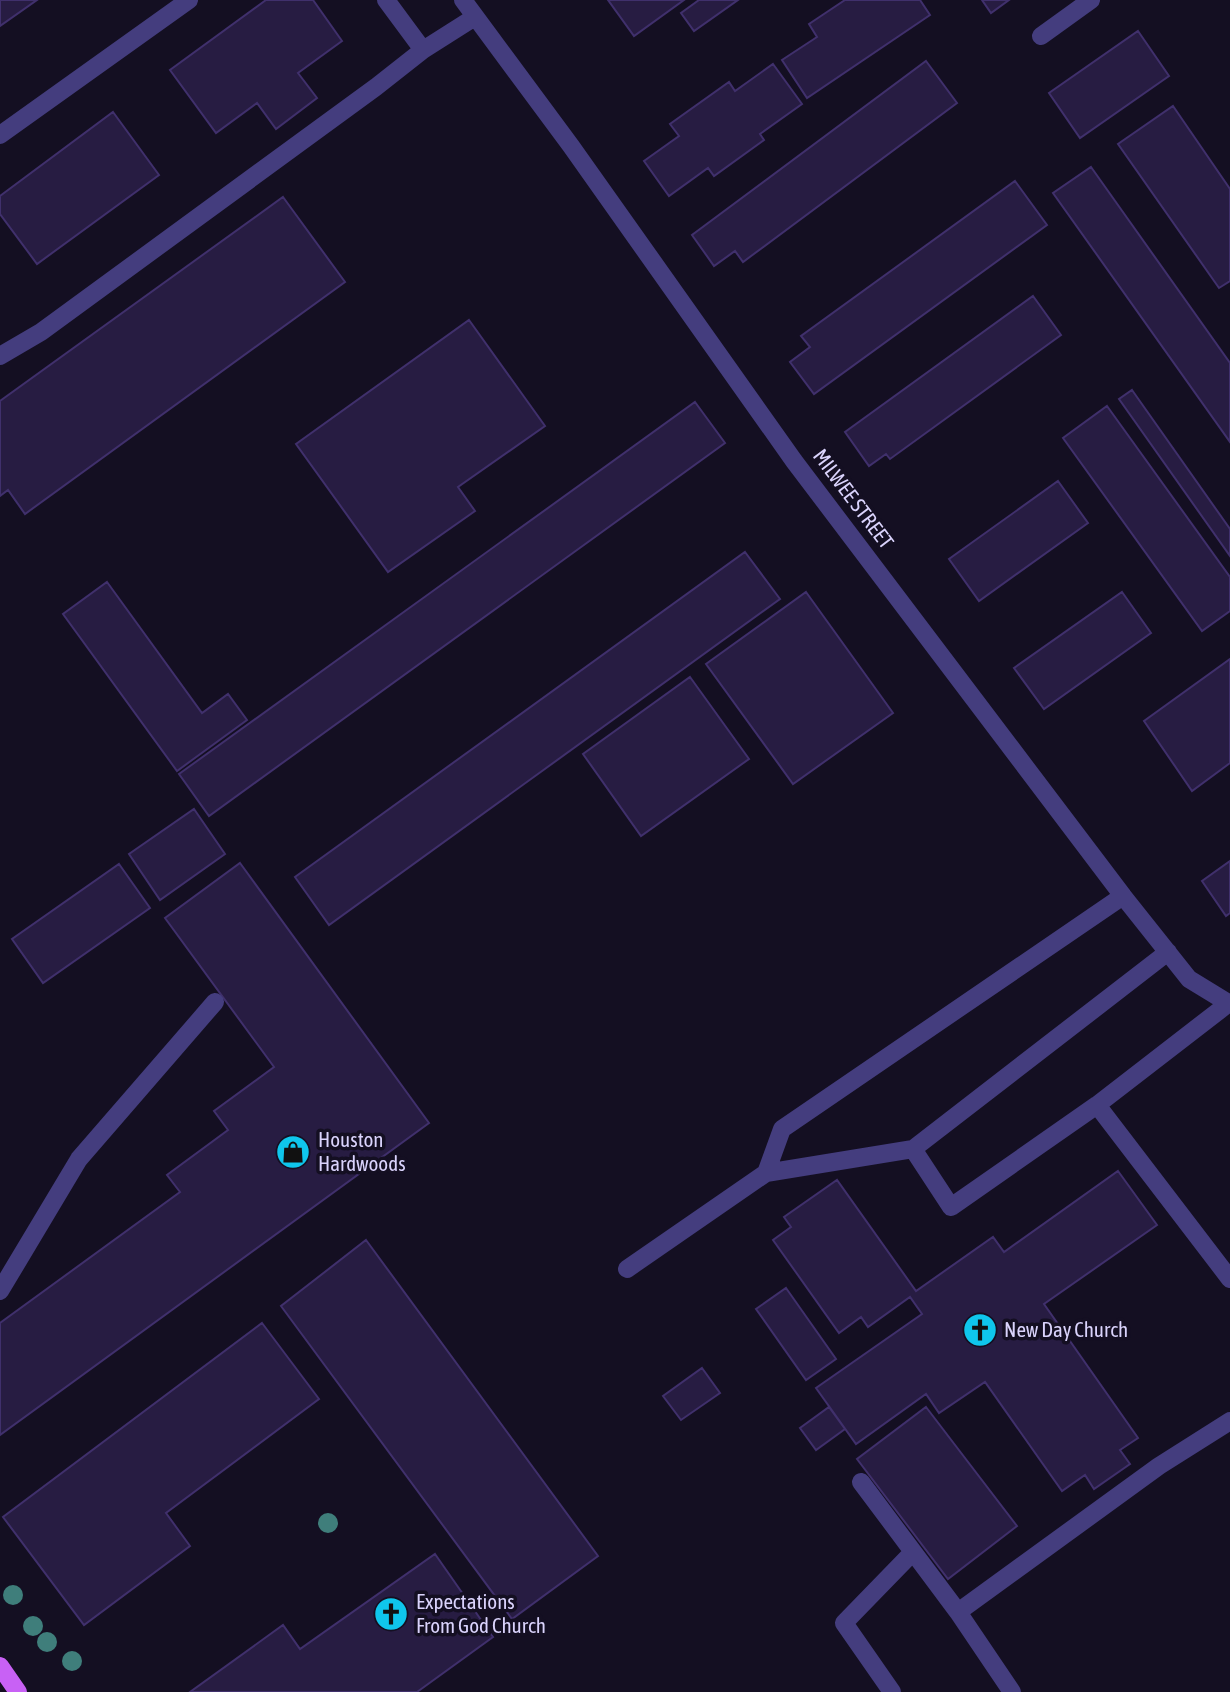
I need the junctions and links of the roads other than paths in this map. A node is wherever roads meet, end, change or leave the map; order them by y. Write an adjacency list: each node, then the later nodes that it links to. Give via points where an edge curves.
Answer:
1 (189, 0): 8 (street)
2 (386, 0): 7 (street)
3 (463, 0): 5 (street, MILWEE STREET)
4 (1091, 0): 6 (street)
5 (475, 17): 7 (street); 10 (street, MILWEE STREET, via 794,461)
6 (1041, 36)
7 (423, 50): 9 (street, via 41,332)
8 (0, 135)
9 (0, 356)
10 (1123, 896): 11 (street, MILWEE STREET); 16 (street, via 782,1129)
11 (1168, 952): 13 (street, MILWEE STREET, via 1189,979); 15 (street)
12 (215, 1002): 19 (street, via 79,1159)
13 (1229, 1003): 14 (street)
14 (1097, 1105): 15 (street, via 951,1207); 18 (street)
15 (913, 1149): 16 (street)
16 (766, 1173): 17 (street)
17 (627, 1269)
18 (1230, 1279)
19 (0, 1291)
20 (1230, 1421): 23 (street, via 1159,1466)
21 (861, 1482): 22 (street)
22 (913, 1552): 23 (street); 26 (street, via 844,1623)
23 (958, 1612): 27 (street)
24 (0, 1666): 25 (main road)
25 (18, 1692)
26 (892, 1692)
27 (1012, 1692)

